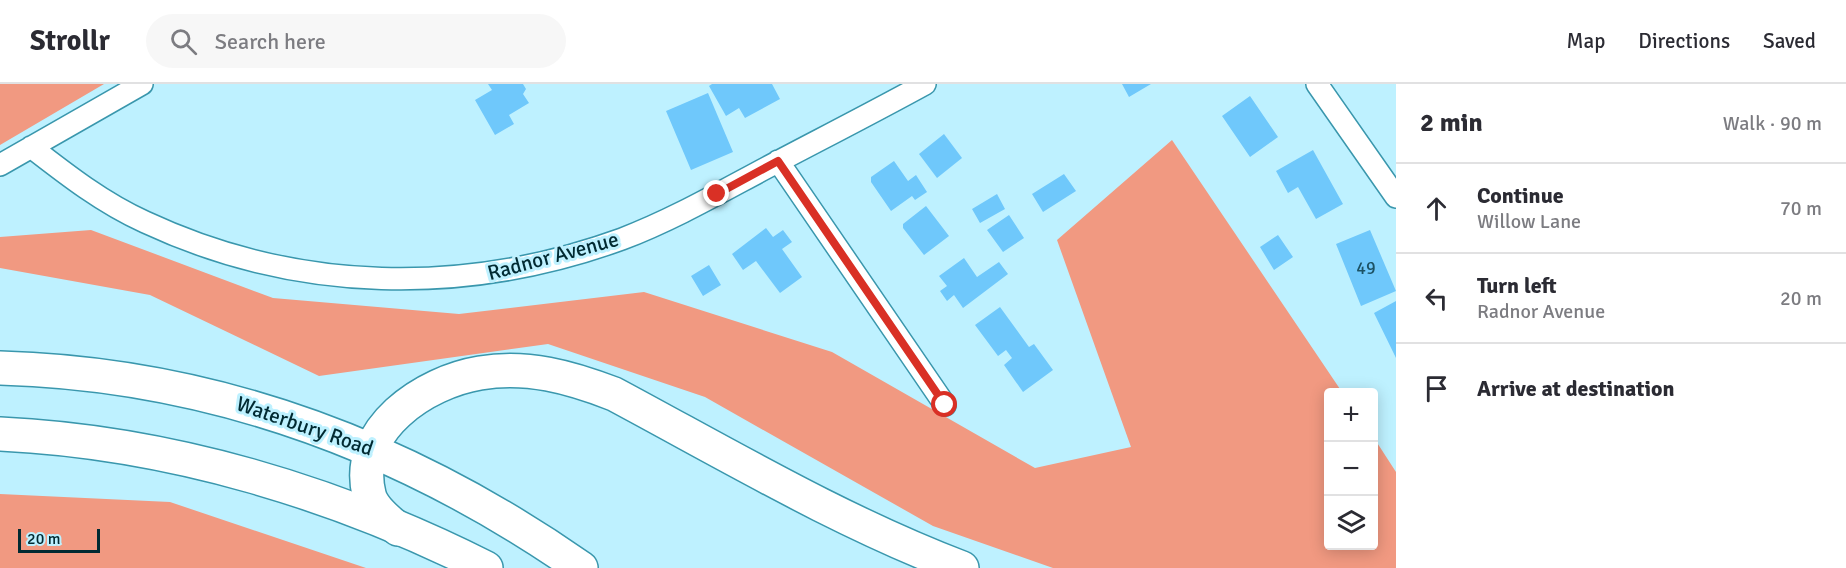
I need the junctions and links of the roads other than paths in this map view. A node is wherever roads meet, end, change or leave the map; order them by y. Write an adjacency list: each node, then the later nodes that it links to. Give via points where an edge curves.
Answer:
1 (142, 84): 4 (street)
2 (925, 84): 5 (street, Radnor Avenue)
3 (1317, 84): 7 (street)
4 (31, 147): 5 (street, Radnor Avenue, via 104,200 189,240 284,268 438,280 484,275 576,254 624,238); 6 (street)
5 (778, 161): 9 (street)
6 (0, 165)
7 (1396, 197)
8 (0, 368): 11 (main road, Waterbury Road, via 98,374 165,385 275,414)
9 (945, 405)
10 (0, 434): 12 (main road, via 91,441 213,466 334,503)
11 (373, 449): 12 (main road, via 367,472 369,496 380,513); 14 (main road, Waterbury Road, via 464,494); 15 (main road, via 383,427 400,409 446,382 478,373 548,373 614,394 819,503)
12 (398, 528): 13 (main road)
13 (486, 568)
14 (581, 568)
15 (962, 568)

